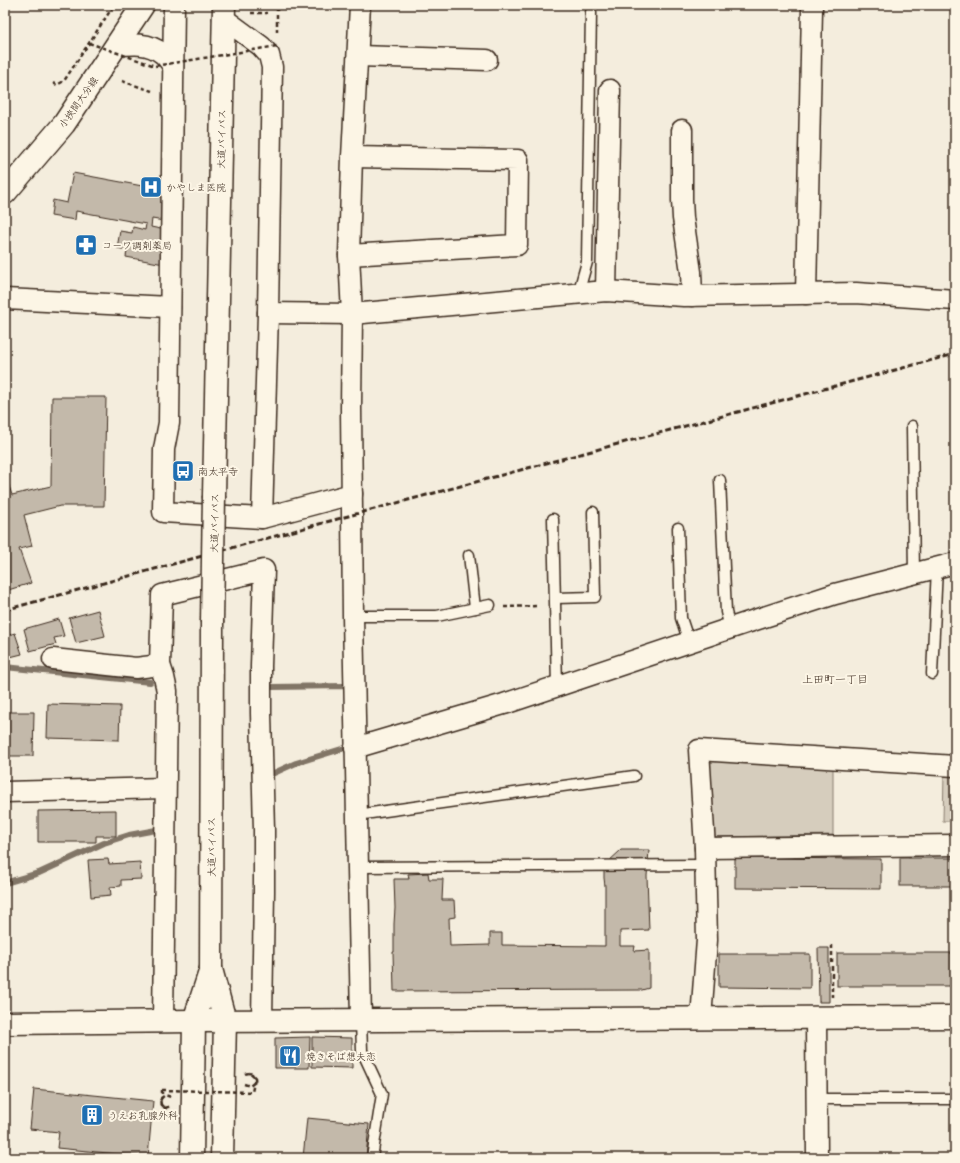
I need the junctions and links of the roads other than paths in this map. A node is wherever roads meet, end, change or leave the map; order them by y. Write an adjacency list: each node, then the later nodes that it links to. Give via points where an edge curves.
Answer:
1 (143, 5): 7 (main road, 小挾間大分線)
2 (174, 5): 10 (street)
3 (360, 5): 8 (street)
4 (812, 9): 18 (street)
5 (224, 12): 23 (street, via 269,55 272,67); 54 (main road, 大道バイパス, bridge, via 212,623)
6 (591, 12): 17 (lane, via 587,262)
7 (116, 46): 10 (street, via 143,44 163,54); 14 (main road, 小挾間大分線, via 64,124)
8 (358, 56): 9 (street); 13 (street)
9 (487, 60)
10 (173, 66): 22 (street)
11 (610, 90): 16 (street)
12 (682, 130): 19 (street, via 683,218)
13 (352, 157): 15 (street); 15 (street, via 518,160 517,244)
14 (5, 193)
15 (349, 255): 24 (street)
16 (606, 291): 17 (street); 19 (street)
17 (578, 294): 24 (street)
18 (806, 294): 19 (street); 21 (street, via 856,293)
19 (692, 296)
20 (5, 299): 22 (street)
21 (955, 300)
22 (170, 307): 29 (street, via 169,423 164,449 163,512)
23 (268, 313): 24 (street); 29 (street)
24 (352, 314): 27 (street)
25 (912, 426): 34 (lane)
26 (720, 480): 39 (lane, via 726,612)
27 (352, 494): 29 (street); 38 (street)
28 (593, 512): 35 (lane, via 595,597)
29 (262, 518)
30 (553, 519): 35 (lane)
31 (678, 528): 40 (lane, via 680,618)
32 (469, 555): 37 (lane)
33 (946, 566): 34 (street); 43 (lane)
34 (914, 574): 39 (street, via 835,594)
35 (555, 602): 44 (lane)
36 (490, 605): 37 (lane)
37 (475, 608): 38 (lane, via 438,616)
38 (353, 616): 45 (street)
39 (730, 628): 40 (street)
40 (688, 642): 44 (street)
41 (53, 658): 42 (street, via 136,668)
42 (160, 665): 48 (street, via 167,691); 58 (street, via 162,595 264,570 261,666 264,830)
43 (932, 674)
44 (557, 686): 45 (street)
45 (355, 748): 50 (street)
46 (955, 766): 52 (street, via 699,750)
47 (634, 776): 50 (lane)
48 (165, 788): 49 (street); 60 (street)
49 (5, 792)
50 (357, 815): 53 (street)
51 (955, 845): 52 (street)
52 (705, 856): 53 (lane); 56 (street, via 707,940)
53 (358, 867): 59 (street)
54 (211, 969): 61 (main road, 大道バイパス); 62 (main road, 大道バイパス)
55 (955, 1017): 57 (main road)
56 (701, 1018): 57 (main road); 59 (main road)
57 (816, 1018): 65 (street)
58 (262, 1020): 59 (main road); 62 (main road)
59 (362, 1020): 68 (lane, via 362,1051 382,1094)
60 (163, 1021): 61 (main road); 63 (main road)
61 (194, 1021): 62 (main road); 66 (main road, 大道バイパス)
62 (224, 1021): 67 (main road, 大道バイパス)
63 (5, 1022)
64 (955, 1098): 65 (lane)
65 (817, 1099): 69 (street)
66 (192, 1158)
67 (222, 1158)
68 (372, 1158)
69 (817, 1158)

